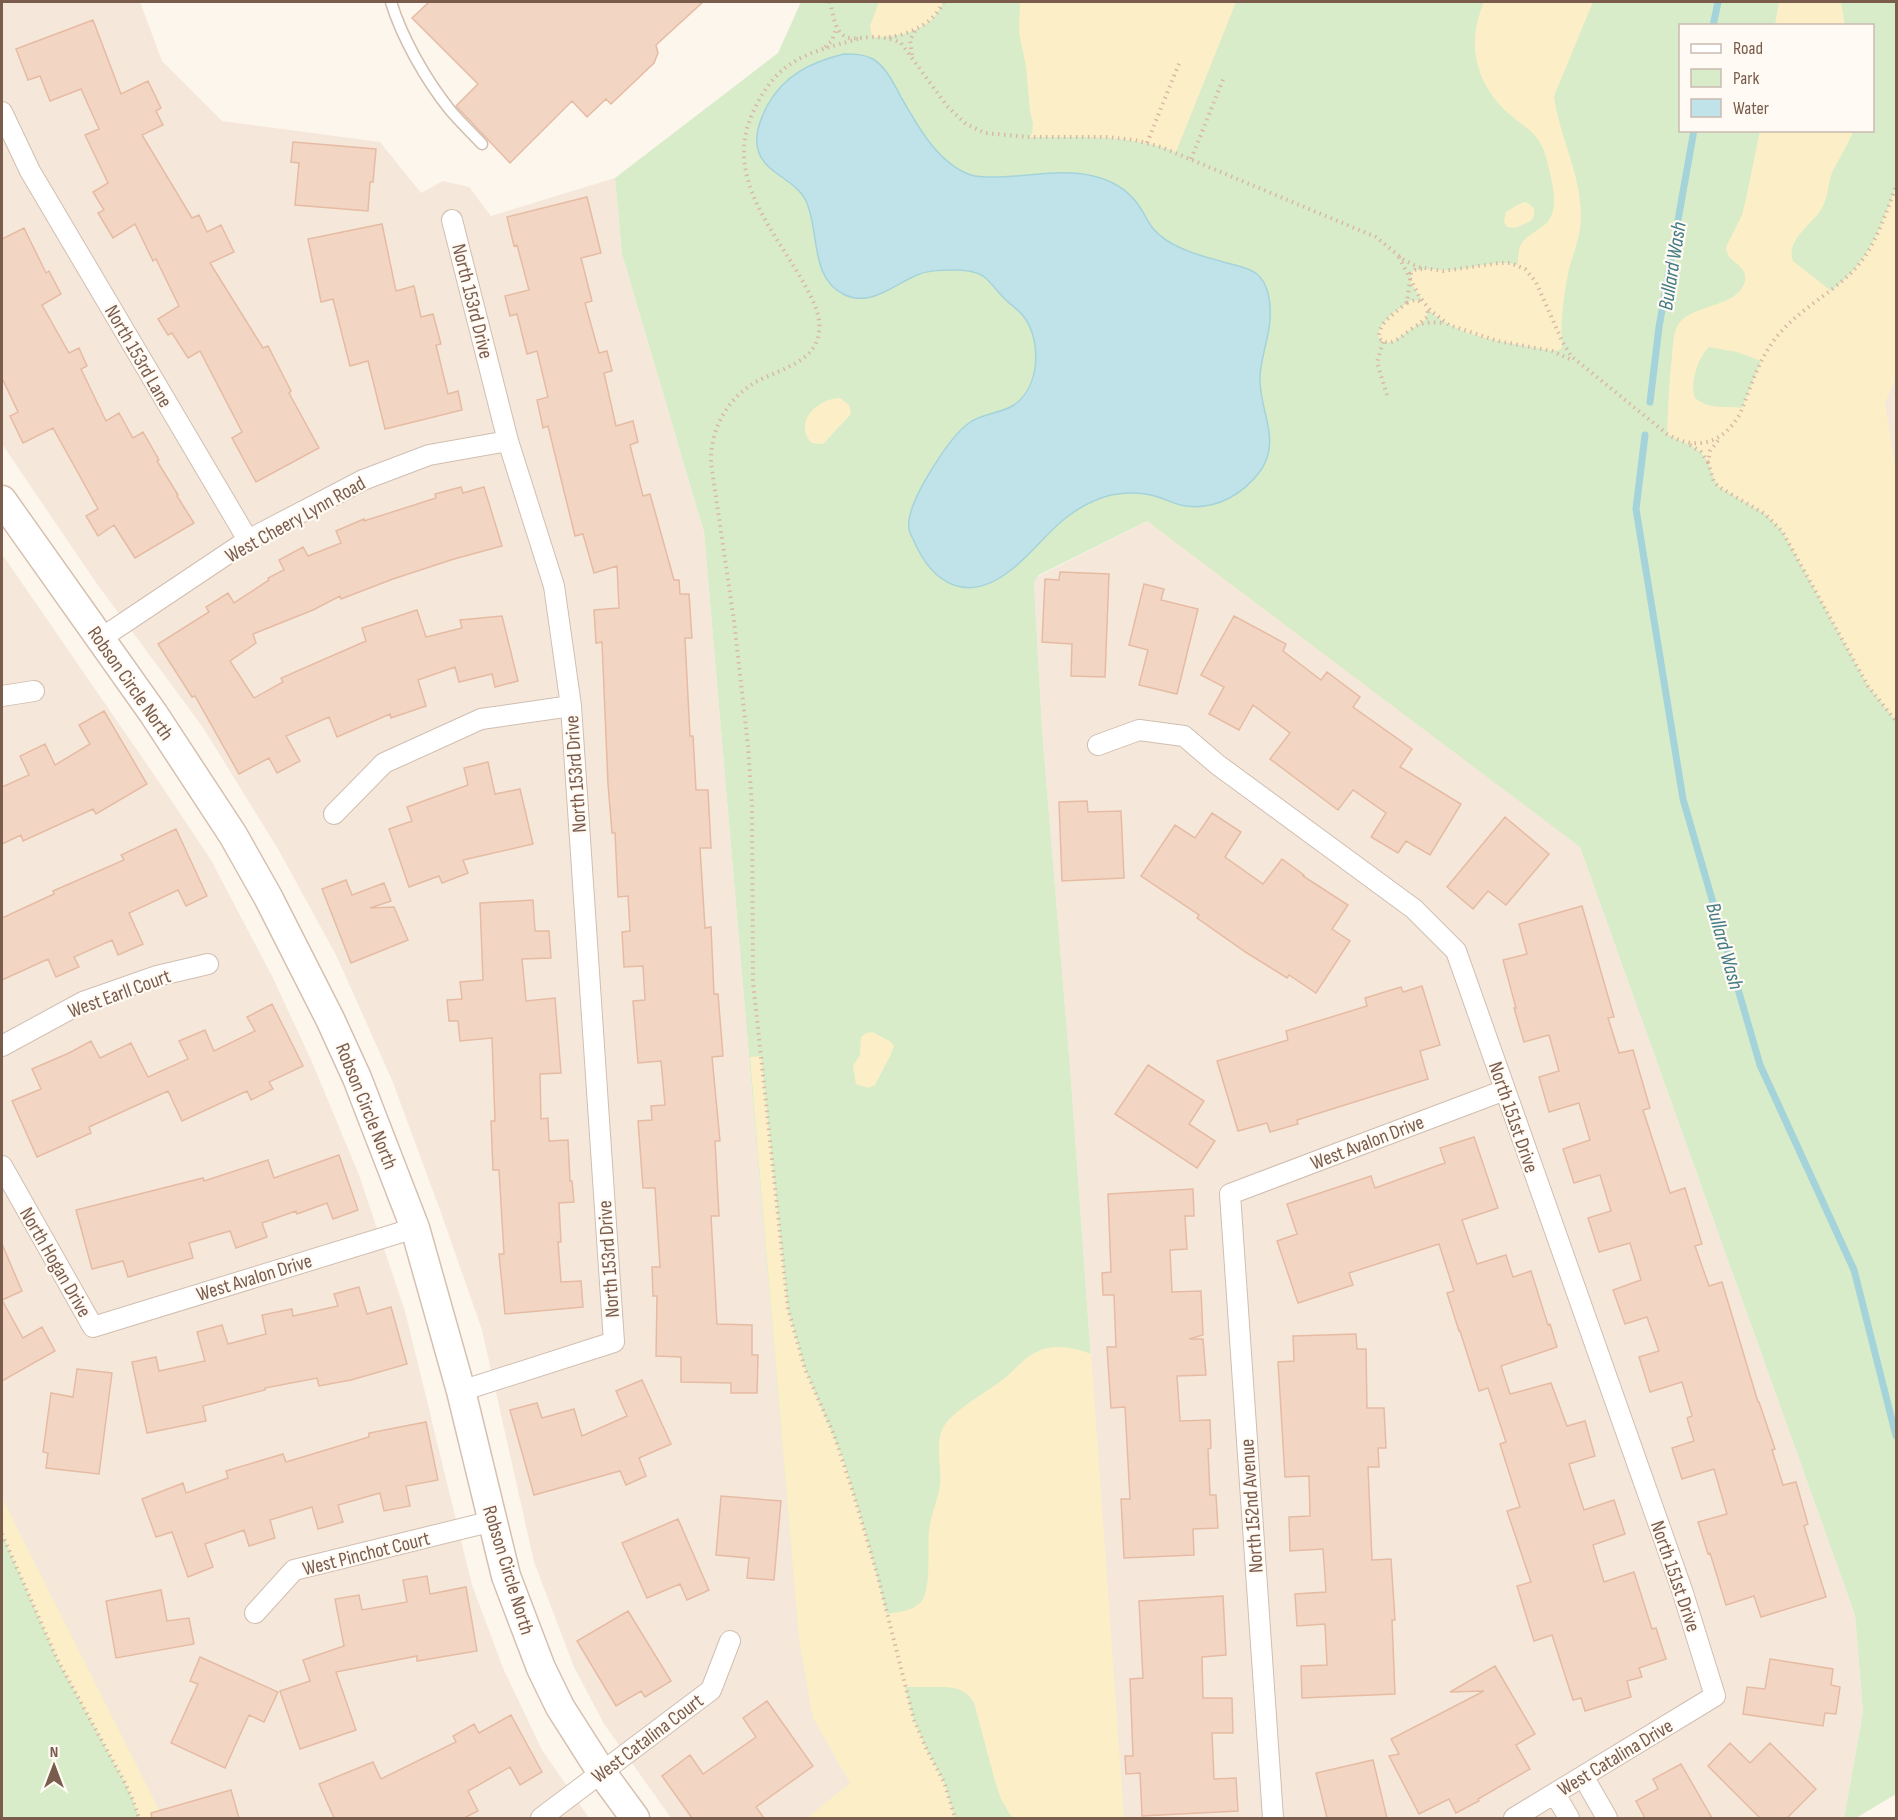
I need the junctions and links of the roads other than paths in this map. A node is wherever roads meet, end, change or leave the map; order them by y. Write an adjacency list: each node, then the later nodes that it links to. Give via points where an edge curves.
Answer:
1 (391, 2): 3 (lane, via 398,24 434,88)
2 (2, 112): 7 (street, North 153rd Lane, via 30,171)
3 (482, 144)
4 (452, 220): 5 (street, North 153rd Drive)
5 (508, 441): 7 (street, West Cheery Lynn Road, via 418,459 363,480); 11 (street, North 153rd Drive, via 554,586)
6 (2, 500): 8 (street, Robson Circle North)
7 (248, 540): 8 (street, West Cheery Lynn Road)
8 (100, 639): 19 (street, Robson Circle North, via 233,835 268,897 357,1078)
9 (34, 691): 10 (street)
10 (2, 696)
11 (571, 706): 13 (street, via 481,719 384,763); 21 (street, North 153rd Drive, via 614,1342)
12 (1098, 745): 16 (street, North 151st Drive, via 1139,730 1184,736 1414,909 1456,951)
13 (334, 814)
14 (208, 964): 15 (street, West Earll Court, via 157,976 83,1002)
15 (2, 1046)
16 (1504, 1090): 18 (street, West Avalon Drive); 25 (street, North 151st Drive, via 1682,1590)
17 (2, 1166): 20 (street, North Hogan Drive)
18 (1230, 1194): 31 (street, North 152nd Avenue)
19 (415, 1228): 20 (street, West Avalon Drive); 21 (street, Robson Circle North)
20 (93, 1327)
21 (461, 1391): 22 (street, Robson Circle North)
22 (492, 1521): 23 (street, West Pinchot Court, via 294,1570); 26 (street, Robson Circle North, via 506,1576 541,1668 560,1707)
23 (255, 1612)
24 (730, 1641): 26 (street, West Catalina Court, via 711,1690)
25 (1715, 1696): 27 (street, West Catalina Drive)
26 (602, 1773): 29 (street, West Catalina Court); 30 (street, Robson Circle North)
27 (1583, 1776): 28 (street, West Catalina Drive); 34 (street)
28 (1555, 1794): 32 (street, West Catalina Drive); 33 (street)
29 (541, 1818)
30 (635, 1818)
31 (1273, 1818)
32 (1514, 1818)
33 (1569, 1818)
34 (1607, 1818)

